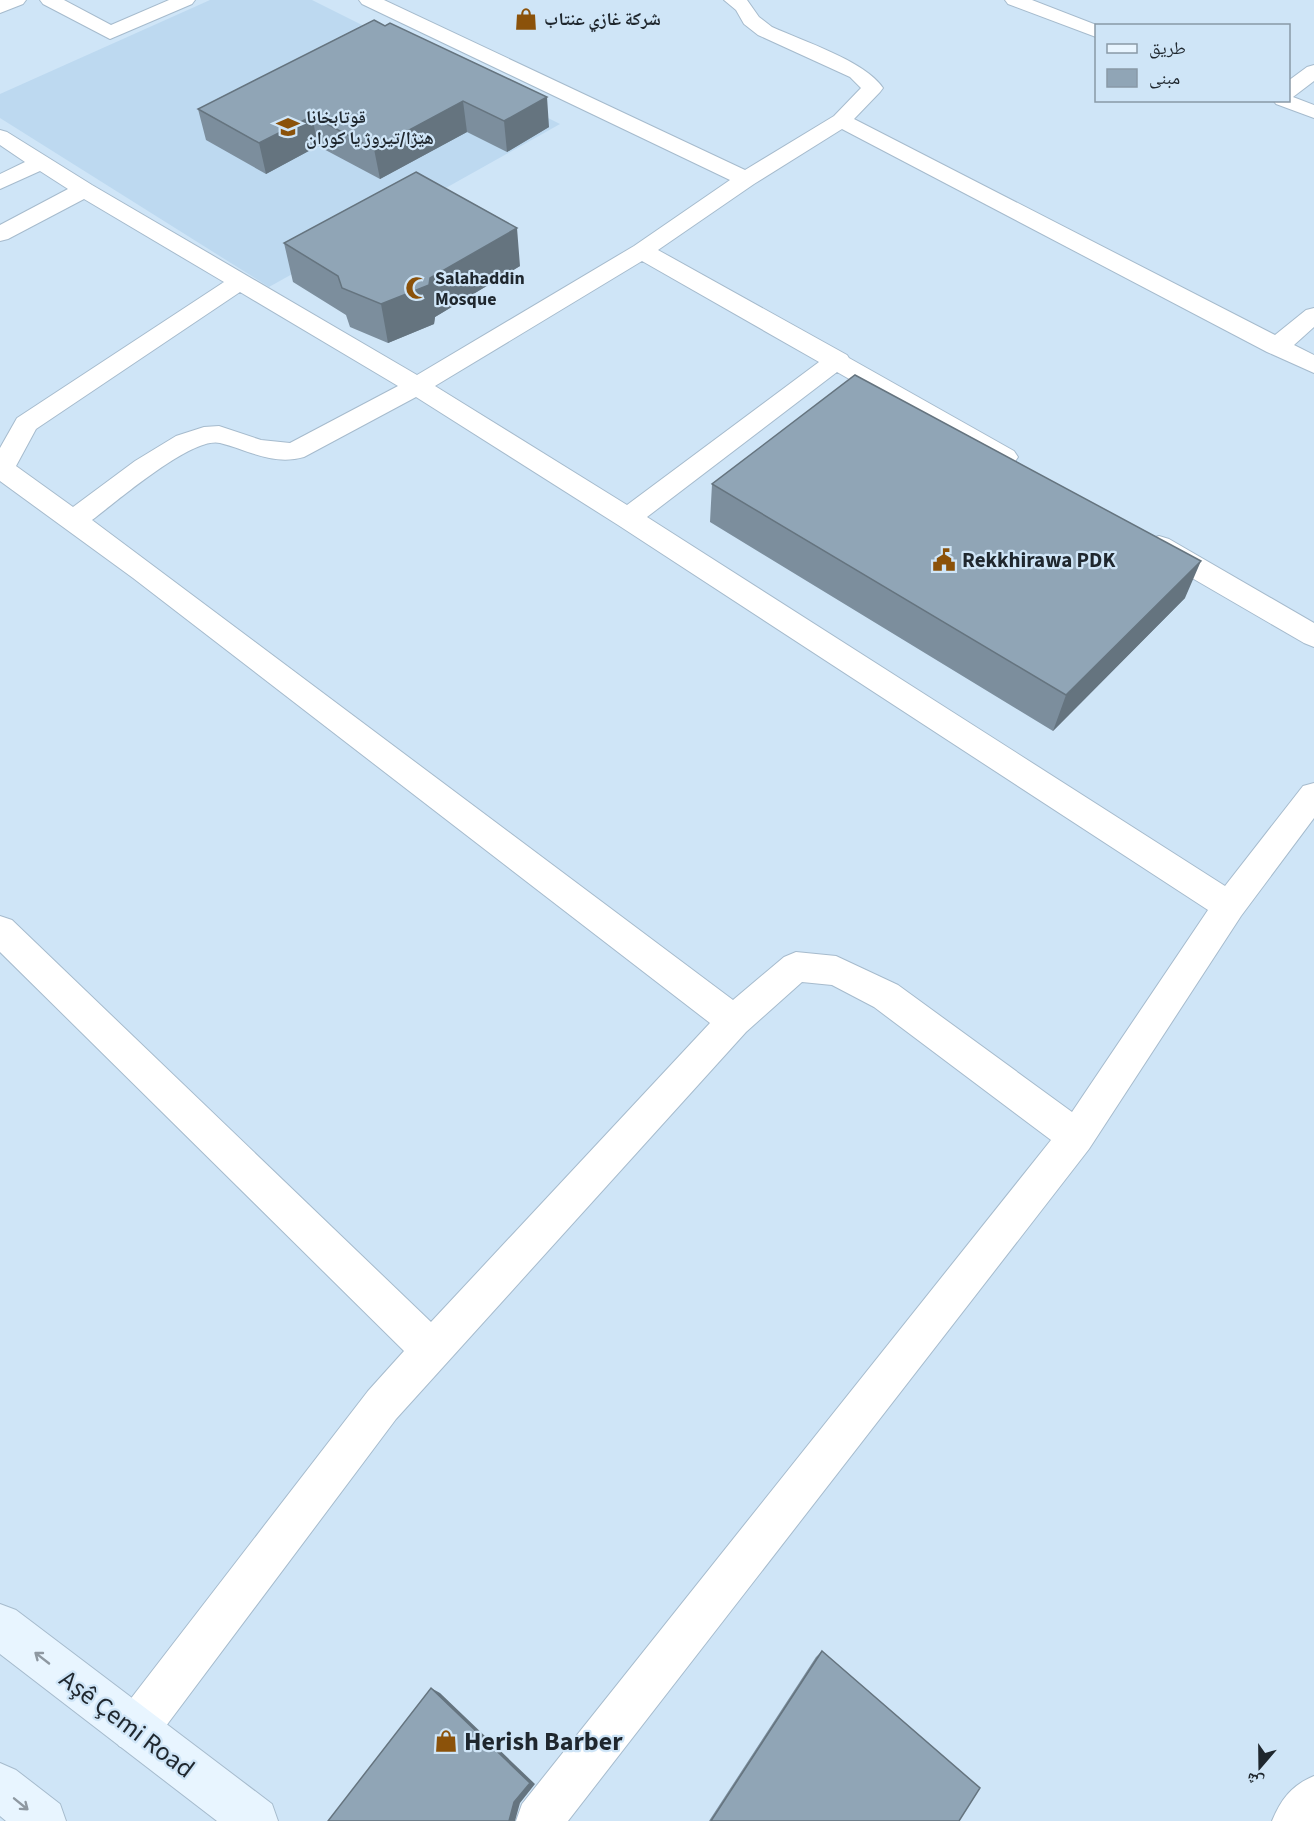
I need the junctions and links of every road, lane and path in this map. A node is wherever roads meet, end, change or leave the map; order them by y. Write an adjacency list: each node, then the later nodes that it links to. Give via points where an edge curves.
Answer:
1 (16, 0): 7 (street)
2 (50, 0): 3 (street, via 110,33)
3 (185, 0)
4 (369, 0): 16 (street)
5 (734, 0): 13 (street, via 765,31 857,73 873,88)
6 (1015, 0): 8 (street)
7 (0, 7)
8 (1095, 31)
9 (1314, 71): 10 (street)
10 (1290, 90)
11 (1288, 102): 12 (street)
12 (1314, 112)
13 (841, 120): 16 (street); 23 (street)
14 (0, 136): 15 (street)
15 (39, 162): 17 (street); 18 (street)
16 (746, 180): 20 (street)
17 (0, 182)
18 (84, 190): 19 (street); 21 (street)
19 (0, 234)
20 (642, 251): 24 (street); 26 (street)
21 (241, 281): 26 (street); 28 (street, via 26,424 2,469)
22 (1314, 315): 23 (street)
23 (1276, 347): 25 (street)
24 (838, 360): 27 (street); 29 (street)
25 (1314, 365)
26 (417, 386): 29 (street); 30 (street, via 295,451 276,452 218,434 195,439 172,448)
27 (1024, 468)
28 (13, 493): 30 (street)
29 (628, 518): 34 (street)
30 (74, 520): 36 (street)
31 (1138, 534): 32 (street)
32 (1314, 636)
33 (1314, 795): 34 (street)
34 (1229, 906): 37 (street)
35 (0, 930): 38 (street)
36 (734, 1021): 37 (street, via 796,967 836,971 886,996); 38 (street)
37 (1076, 1137): 45 (street)
38 (432, 1350): 40 (street, via 382,1405)
39 (0, 1626): 40 (main road, Aşê Çemi Road, one-way to 39)
40 (135, 1730): 44 (main road, Aşê Çemi Road)
41 (0, 1786): 43 (main road, one-way to 43)
42 (1314, 1799): 46 (street)
43 (43, 1821)
44 (255, 1821)
45 (539, 1821)
46 (1295, 1821)

